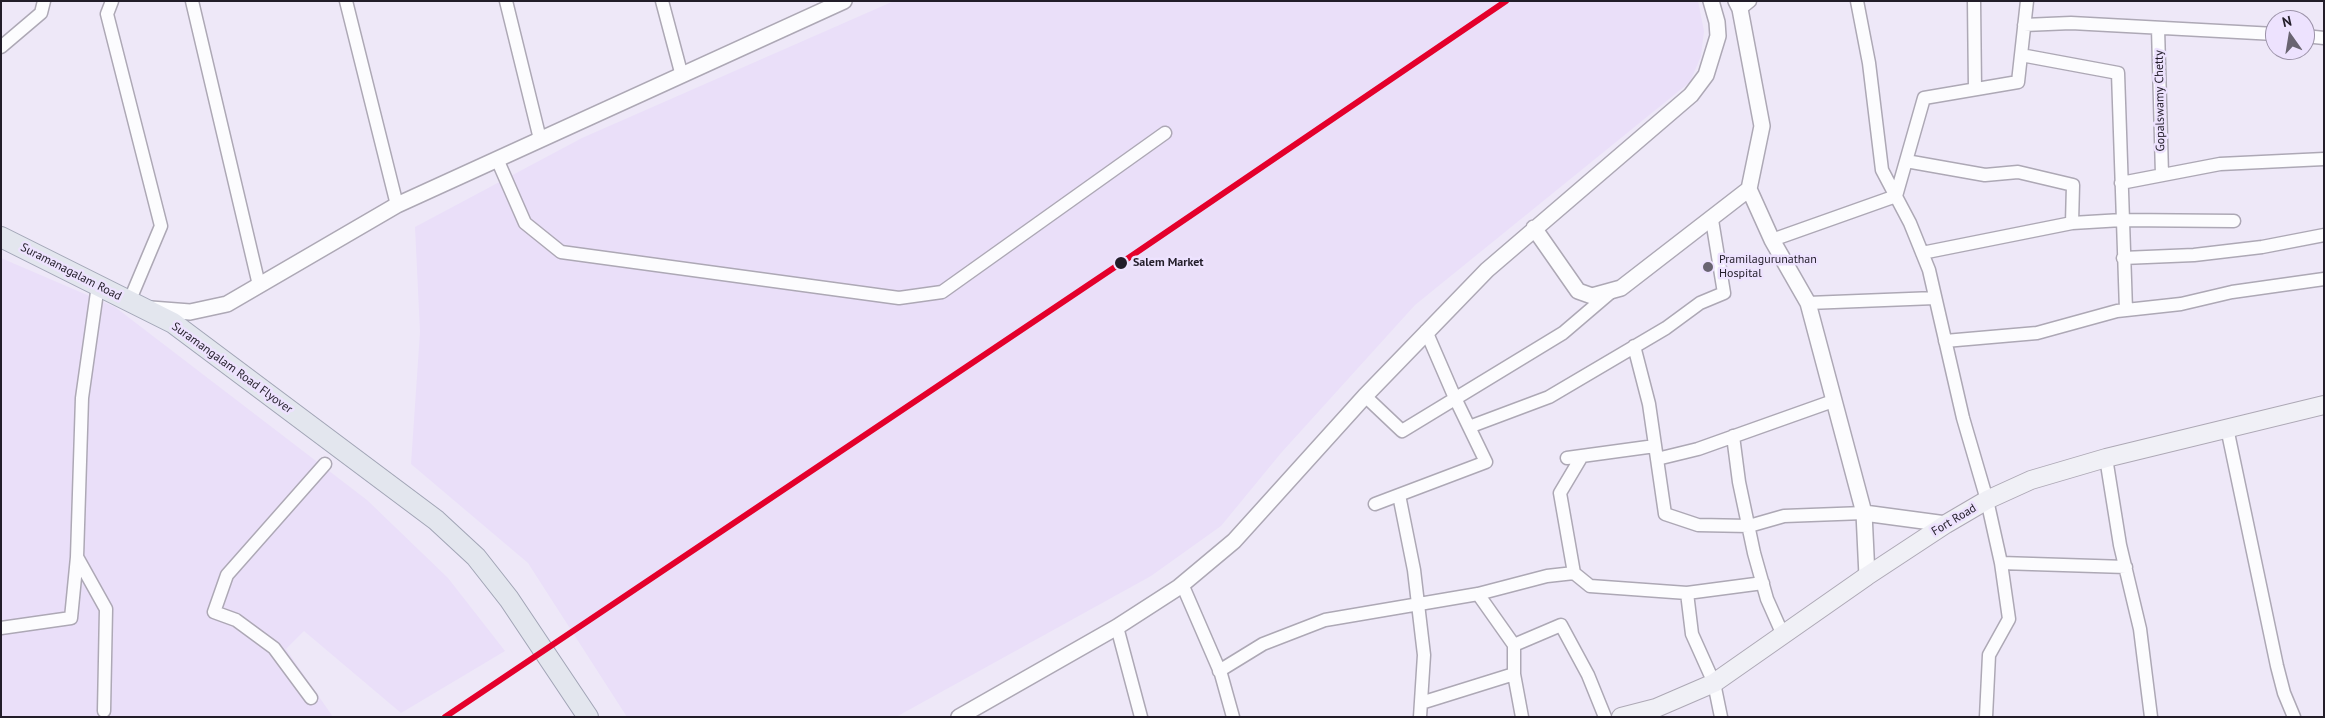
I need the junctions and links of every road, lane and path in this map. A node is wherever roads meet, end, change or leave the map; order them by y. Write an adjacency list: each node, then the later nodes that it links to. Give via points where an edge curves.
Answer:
1 (44, 1): 16 (street, via 41,13)
2 (112, 1): 46 (street, via 107,14 161,226)
3 (192, 1): 42 (street)
4 (346, 1): 29 (street)
5 (506, 1): 21 (street)
6 (662, 1): 18 (street)
7 (844, 1): 18 (street)
8 (1711, 1): 34 (street, via 1718,36 1706,75 1691,95)
9 (1857, 1): 28 (street, via 1869,63 1882,170)
10 (1974, 1): 19 (street)
11 (2027, 1): 13 (street)
12 (1742, 4): 27 (street, via 1762,126)
13 (2024, 25): 14 (street, via 2070,22); 17 (street)
14 (2158, 28): 15 (street); 25 (street, Gopalswamy Chetty)
15 (2265, 33)
16 (1, 47)
17 (2021, 55): 19 (street, via 2018,82); 26 (street, via 2118,73)
18 (682, 76): 21 (street)
19 (1975, 89): 24 (street, via 1924,98)
20 (1165, 133): 22 (street, via 942,292 898,298 561,252 525,222)
21 (540, 139): 22 (street)
22 (497, 159): 29 (street)
23 (2324, 159): 25 (street, via 2220,164)
24 (1906, 161): 28 (street); 33 (street, via 1985,175 2018,172 2073,186)
25 (2162, 174): 26 (street)
26 (2121, 183): 31 (street)
27 (1749, 189): 30 (street); 37 (street)
28 (1896, 196): 37 (street); 38 (street)
29 (397, 205): 42 (street)
30 (1712, 220): 43 (street, via 1621,288); 51 (street, via 1724,293 1700,303)
31 (2122, 220): 32 (street); 33 (street); 39 (street)
32 (2234, 221)
33 (2072, 223): 38 (street)
34 (1534, 228): 43 (street, via 1578,291 1592,296); 49 (street)
35 (2324, 235): 39 (street, via 2194,255)
36 (1, 237): 41 (main road, Suramanagalam Road)
37 (1772, 240): 45 (street)
38 (1922, 253): 44 (street)
39 (2123, 258): 47 (street)
40 (2324, 279): 47 (street, via 2232,292 2181,304)
41 (98, 285): 46 (main road, Suramanagalam Road); 71 (street, via 82,398)
42 (259, 285): 46 (street, via 227,304 190,312)
43 (1611, 292): 53 (street, via 1563,333)
44 (1935, 298): 45 (street); 50 (street)
45 (1808, 303): 54 (street)
46 (135, 305): 48 (main road, Suramangalam Road Flyover)
47 (2126, 310): 50 (street, via 2037,333)
48 (168, 328): 91 (main road, Suramangalam Road Flyover, via 436,535 468,565 500,605); 92 (main road, Suramangalam Road Flyover, via 436,520 470,551 509,599)
49 (1426, 331): 52 (street); 53 (street)
50 (1945, 341): 66 (street)
51 (1634, 346): 56 (street, via 1549,397); 59 (street, via 1649,404)
52 (1365, 396): 53 (street, via 1402,431); 77 (street, via 1234,541)
53 (1454, 398): 56 (street)
54 (1833, 401): 58 (street); 68 (street)
55 (2324, 405): 57 (main road, Fort Road)
56 (1469, 427): 65 (street, via 1486,462)
57 (2227, 428): 62 (main road, Fort Road); 103 (street, via 2277,666)
58 (1733, 436): 63 (street); 70 (street)
59 (1655, 446): 60 (street); 63 (street)
60 (1582, 456): 61 (street); 74 (street, via 1560,493)
61 (1567, 458)
62 (2106, 458): 66 (main road, Fort Road, via 2031,480); 73 (street)
63 (1657, 459): 70 (street, via 1665,514 1698,525)
64 (325, 464): 88 (street, via 227,574 214,612 236,620 274,648)
65 (1399, 495): 67 (street); 80 (street)
66 (1987, 500): 69 (main road, Fort Road); 72 (street)
67 (1376, 504)
68 (1864, 513): 69 (street); 70 (street, via 1784,516); 75 (street)
69 (1946, 524): 75 (main road, Fort Road)
70 (1749, 526): 76 (street)
71 (77, 557): 82 (street, via 71,618); 90 (street, via 106,609)
72 (2001, 563): 73 (street); 101 (street, via 2008,618 1989,655)
73 (2126, 567): 102 (street, via 2140,629)
74 (1574, 574): 78 (street, via 1590,586); 79 (street, via 1547,576)
75 (1866, 576): 83 (main road, Fort Road)
76 (1763, 583): 78 (street); 83 (street)
77 (1182, 584): 81 (street); 85 (street)
78 (1687, 593): 87 (street, via 1692,634)
79 (1478, 594): 80 (street); 84 (street)
80 (1418, 605): 85 (street, via 1325,620 1263,644); 89 (street, via 1424,655)
81 (1117, 627): 93 (street); 94 (street)
82 (1, 628)
83 (1783, 635): 87 (main road, Fort Road)
84 (1514, 644): 86 (street); 98 (street, via 1561,625 1588,675)
85 (1219, 671): 95 (street)
86 (1514, 674): 89 (street); 97 (street)
87 (1714, 683): 99 (main road, Fort Road, via 1656,708); 100 (street)
88 (311, 698)
89 (1421, 703): 96 (street)
90 (104, 710)
91 (575, 717)
92 (588, 717)
93 (959, 717)
94 (1141, 717)
95 (1233, 717)
96 (1420, 717)
97 (1522, 717)
98 (1605, 717)
99 (1621, 717)
100 (1721, 717)
101 (1986, 717)
102 (2151, 717)
103 (2294, 717)

